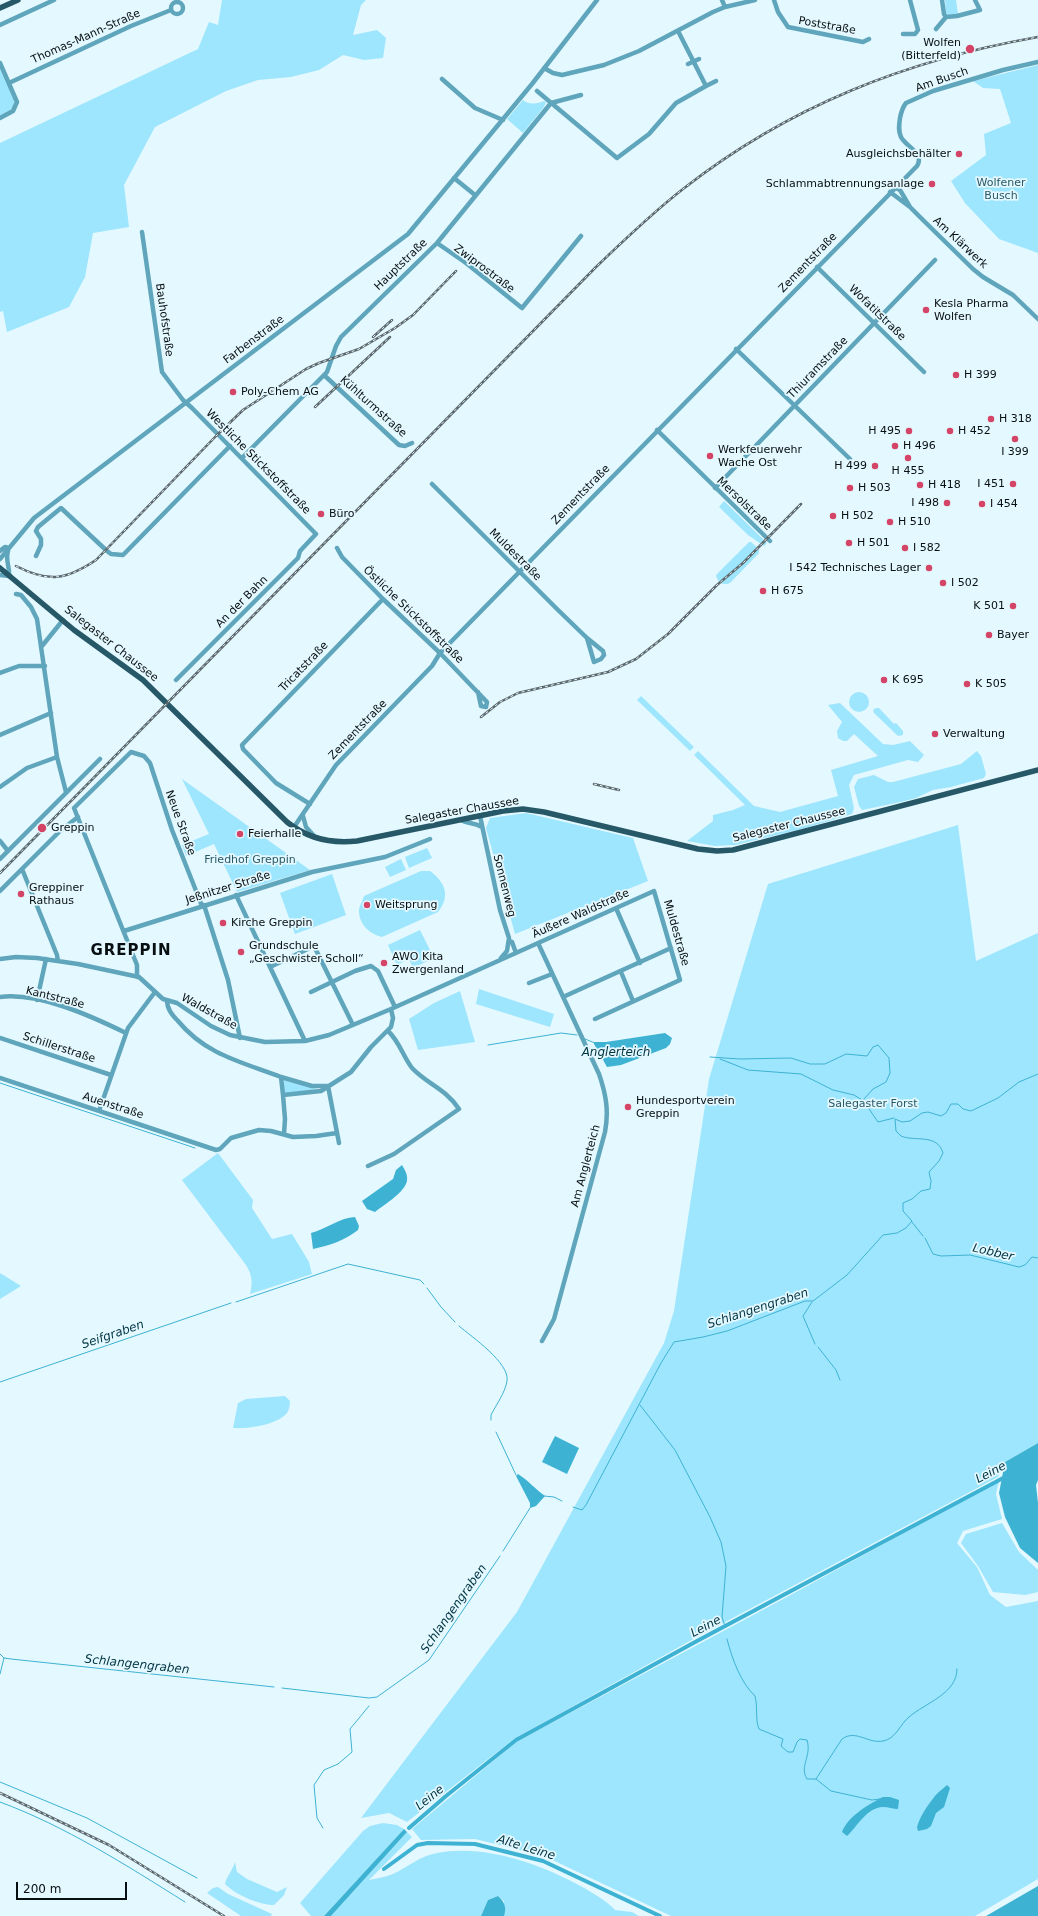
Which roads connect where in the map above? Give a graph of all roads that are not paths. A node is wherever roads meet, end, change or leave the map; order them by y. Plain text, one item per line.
1 (18, 0) edge
2 (54, 0) edge
3 (597, 0) edge
4 (722, 0) edge
5 (755, 0) edge
6 (774, 0) edge
7 (910, 0) edge
8 (942, 0) edge
9 (974, 0) edge
10 (176, 1) edge
11 (0, 8) edge
12 (725, 8) junction
13 (172, 10) junction
14 (946, 16) junction
15 (0, 25) edge
16 (936, 29) dead end
17 (678, 31) junction
18 (903, 34) dead end
19 (869, 39) dead end
20 (699, 59) dead end
21 (0, 62) edge
22 (694, 62) junction
23 (1038, 62) edge
24 (688, 64) dead end
25 (544, 68) junction
26 (442, 79) dead end
27 (716, 81) dead end
28 (9, 83) junction
29 (706, 86) junction
30 (537, 91) dead end
31 (581, 95) dead end
32 (551, 103) junction
33 (0, 118) edge
34 (503, 120) junction
35 (454, 178) junction
36 (896, 188) junction
37 (890, 192) junction
38 (475, 195) junction
39 (910, 206) junction
40 (142, 232) dead end
41 (581, 236) dead end
42 (436, 243) junction
43 (934, 260) dead end
44 (817, 268) junction
45 (1038, 319) edge
46 (874, 323) junction
47 (736, 349) junction
48 (924, 372) dead end
49 (324, 375) junction
50 (186, 403) junction
51 (795, 405) junction
52 (657, 430) junction
53 (412, 443) dead end
54 (230, 446) junction
55 (242, 458) junction
56 (850, 459) dead end
57 (432, 484) dead end
58 (715, 488) junction
59 (316, 534) joint
60 (769, 540) dead end
61 (9, 548) junction
62 (337, 548) dead end
63 (0, 552) edge
64 (36, 556) dead end
65 (0, 559) edge
66 (0, 568) edge
67 (519, 571) junction
68 (0, 575) edge
69 (9, 576) junction
70 (16, 594) dead end
71 (382, 599) junction
72 (63, 620) junction
73 (587, 638) junction
74 (42, 646) junction
75 (440, 653) junction
76 (45, 666) junction
77 (0, 673) edge
78 (176, 680) dead end
79 (478, 692) dead end
80 (51, 713) junction
81 (0, 735) edge
82 (58, 757) junction
83 (100, 759) dead end
84 (1038, 770) edge
85 (0, 787) edge
86 (66, 792) junction
87 (310, 804) junction
88 (303, 816) junction
89 (480, 816) junction
90 (78, 817) junction
91 (461, 820) junction
92 (294, 827) junction
93 (482, 827) junction
94 (315, 837) junction
95 (430, 839) dead end
96 (0, 841) edge
97 (8, 851) junction
98 (0, 859) edge
99 (22, 869) junction
100 (0, 891) edge
101 (654, 891) joint
102 (236, 895) junction
103 (203, 906) junction
104 (616, 908) junction
105 (124, 931) junction
106 (509, 941) junction
107 (538, 943) junction
108 (671, 948) junction
109 (516, 953) junction
110 (501, 958) junction
111 (0, 959) edge
112 (46, 959) junction
113 (58, 961) junction
114 (640, 963) junction
115 (270, 967) junction
116 (621, 972) junction
117 (552, 974) junction
118 (137, 977) junction
119 (332, 982) junction
120 (529, 983) dead end
121 (156, 992) junction
122 (311, 992) dead end
123 (0, 997) edge
124 (563, 998) junction
125 (37, 1000) junction
126 (167, 1000) junction
127 (633, 1001) junction
128 (393, 1008) junction
129 (595, 1019) dead end
130 (352, 1025) junction
131 (388, 1031) junction
132 (126, 1033) junction
133 (0, 1038) edge
134 (240, 1038) junction
135 (305, 1042) junction
136 (111, 1074) junction
137 (281, 1077) junction
138 (0, 1078) edge
139 (328, 1086) junction
140 (283, 1095) junction
141 (99, 1111) junction
142 (337, 1133) junction
143 (284, 1134) junction
144 (339, 1143) dead end
145 (368, 1166) dead end
146 (542, 1341) dead end

1 - 11 main road
2 - 15 street
3 - 25 street, Farbenstraße
4 - 12 street
5 - 12 street
6 - 19 street, Poststraße
7 - 18 street
8 - 14 street
9 - 14 street
10 - 13 street
10 - 13 street
12 - 17 street
13 - 28 street, Thomas-Mann-Straße
14 - 16 street
17 - 22 street
17 - 25 street
20 - 22 street
21 - 28 street
22 - 24 street
22 - 29 street
23 - 36 street, Am Busch
25 - 34 street, Farbenstraße
26 - 34 street
27 - 29 street
28 - 33 street
29 - 32 street
30 - 32 street
31 - 32 street
32 - 38 street, Hauptstraße
34 - 35 street, Farbenstraße
35 - 38 street
35 - 50 street, Farbenstraße
36 - 37 street, Zementstraße
36 - 39 street, Am Klärwerk
37 - 39 street, Am Klärwerk
37 - 44 street, Zementstraße
38 - 42 street, Hauptstraße
39 - 45 street, Am Klärwerk
40 - 50 street, Bauhofstraße
41 - 42 street, Zwiprostraße
42 - 49 street, Hauptstraße
43 - 46 street, Thiuramstraße
44 - 46 street, Wofatitstraße
44 - 47 street, Zementstraße
46 - 48 street, Wofatitstraße
46 - 51 street, Thiuramstraße
47 - 51 street
47 - 52 street, Zementstraße
49 - 53 street, Kühlturmstraße
49 - 55 street, Hauptstraße
50 - 54 street, Westliche Stickstoffstraße
50 - 61 street, Farbenstraße
51 - 56 street
51 - 58 street, Thiuramstraße
52 - 58 street, Mersolstraße
52 - 67 street, Zementstraße
54 - 55 street, Westliche Stickstoffstraße
54 - 64 street
55 - 59 street, Westliche Stickstoffstraße
57 - 67 street, Muldestraße
58 - 60 street, Mersolstraße
59 - 78 street, An der Bahn
61 - 63 street
61 - 65 street, Farbenstraße
61 - 69 street
62 - 71 street, Östliche Stickstoffstraße
66 - 69 main road, Salegaster Chaussee
67 - 73 street, Muldestraße
67 - 75 street, Zementstraße
68 - 69 street
69 - 72 main road, Salegaster Chaussee
70 - 74 street
71 - 75 street, Östliche Stickstoffstraße
71 - 87 street, Tricatstraße
72 - 74 street
72 - 92 main road, Salegaster Chaussee
73 - 73 street, Muldestraße
74 - 76 street
75 - 79 street, Östliche Stickstoffstraße
75 - 87 street, Zementstraße
76 - 77 street
76 - 80 street
80 - 81 street
80 - 82 street
82 - 85 street
82 - 86 street
83 - 86 street
84 - 89 main road, Salegaster Chaussee
86 - 97 street
87 - 88 street, Zementstraße
88 - 92 street, Zementstraße
88 - 94 street
89 - 91 main road, Salegaster Chaussee
89 - 93 street, Sonnenweg
90 - 99 street
90 - 103 street, Neue Straße
90 - 105 street
91 - 93 street
91 - 94 main road, Salegaster Chaussee
92 - 94 main road, Salegaster Chaussee
93 - 106 street, Sonnenweg
95 - 102 street, Jeßnitzer Straße
96 - 97 street
97 - 98 street
99 - 100 street
99 - 113 street
101 - 104 street, Äußere Waldstraße
101 - 108 street, Muldestraße
102 - 103 street, Jeßnitzer Straße
102 - 115 street
103 - 105 street, Jeßnitzer Straße
103 - 134 street, Neue Straße
104 - 107 street, Äußere Waldstraße
104 - 114 street
105 - 118 street
106 - 109 street
106 - 110 street
107 - 109 street, Äußere Waldstraße
107 - 117 street, Am Anglerteich
108 - 114 street
108 - 127 street, Muldestraße
109 - 110 street, Äußere Waldstraße
110 - 128 street, Äußere Waldstraße
111 - 112 street
112 - 113 street
112 - 125 street
113 - 118 street
114 - 116 street
115 - 119 street
115 - 135 street
116 - 124 street
116 - 127 street
117 - 120 street
117 - 124 street, Am Anglerteich
118 - 121 street, Waldstraße
119 - 122 street
119 - 128 street
119 - 130 street
121 - 126 street, Waldstraße
121 - 132 street
123 - 125 street, Kantstraße
124 - 146 street, Am Anglerteich
125 - 132 street, Kantstraße
126 - 134 street, Waldstraße
126 - 137 street
127 - 129 street
128 - 130 street, Waldstraße
128 - 131 street
130 - 135 street, Waldstraße
131 - 139 street
131 - 145 street
132 - 136 street
133 - 136 street, Schillerstraße
134 - 135 street, Waldstraße
136 - 141 street
137 - 139 street
137 - 140 street
138 - 141 street, Auenstraße
139 - 140 street
139 - 142 street
140 - 143 street
141 - 143 street, Auenstraße
142 - 143 street
142 - 144 street

